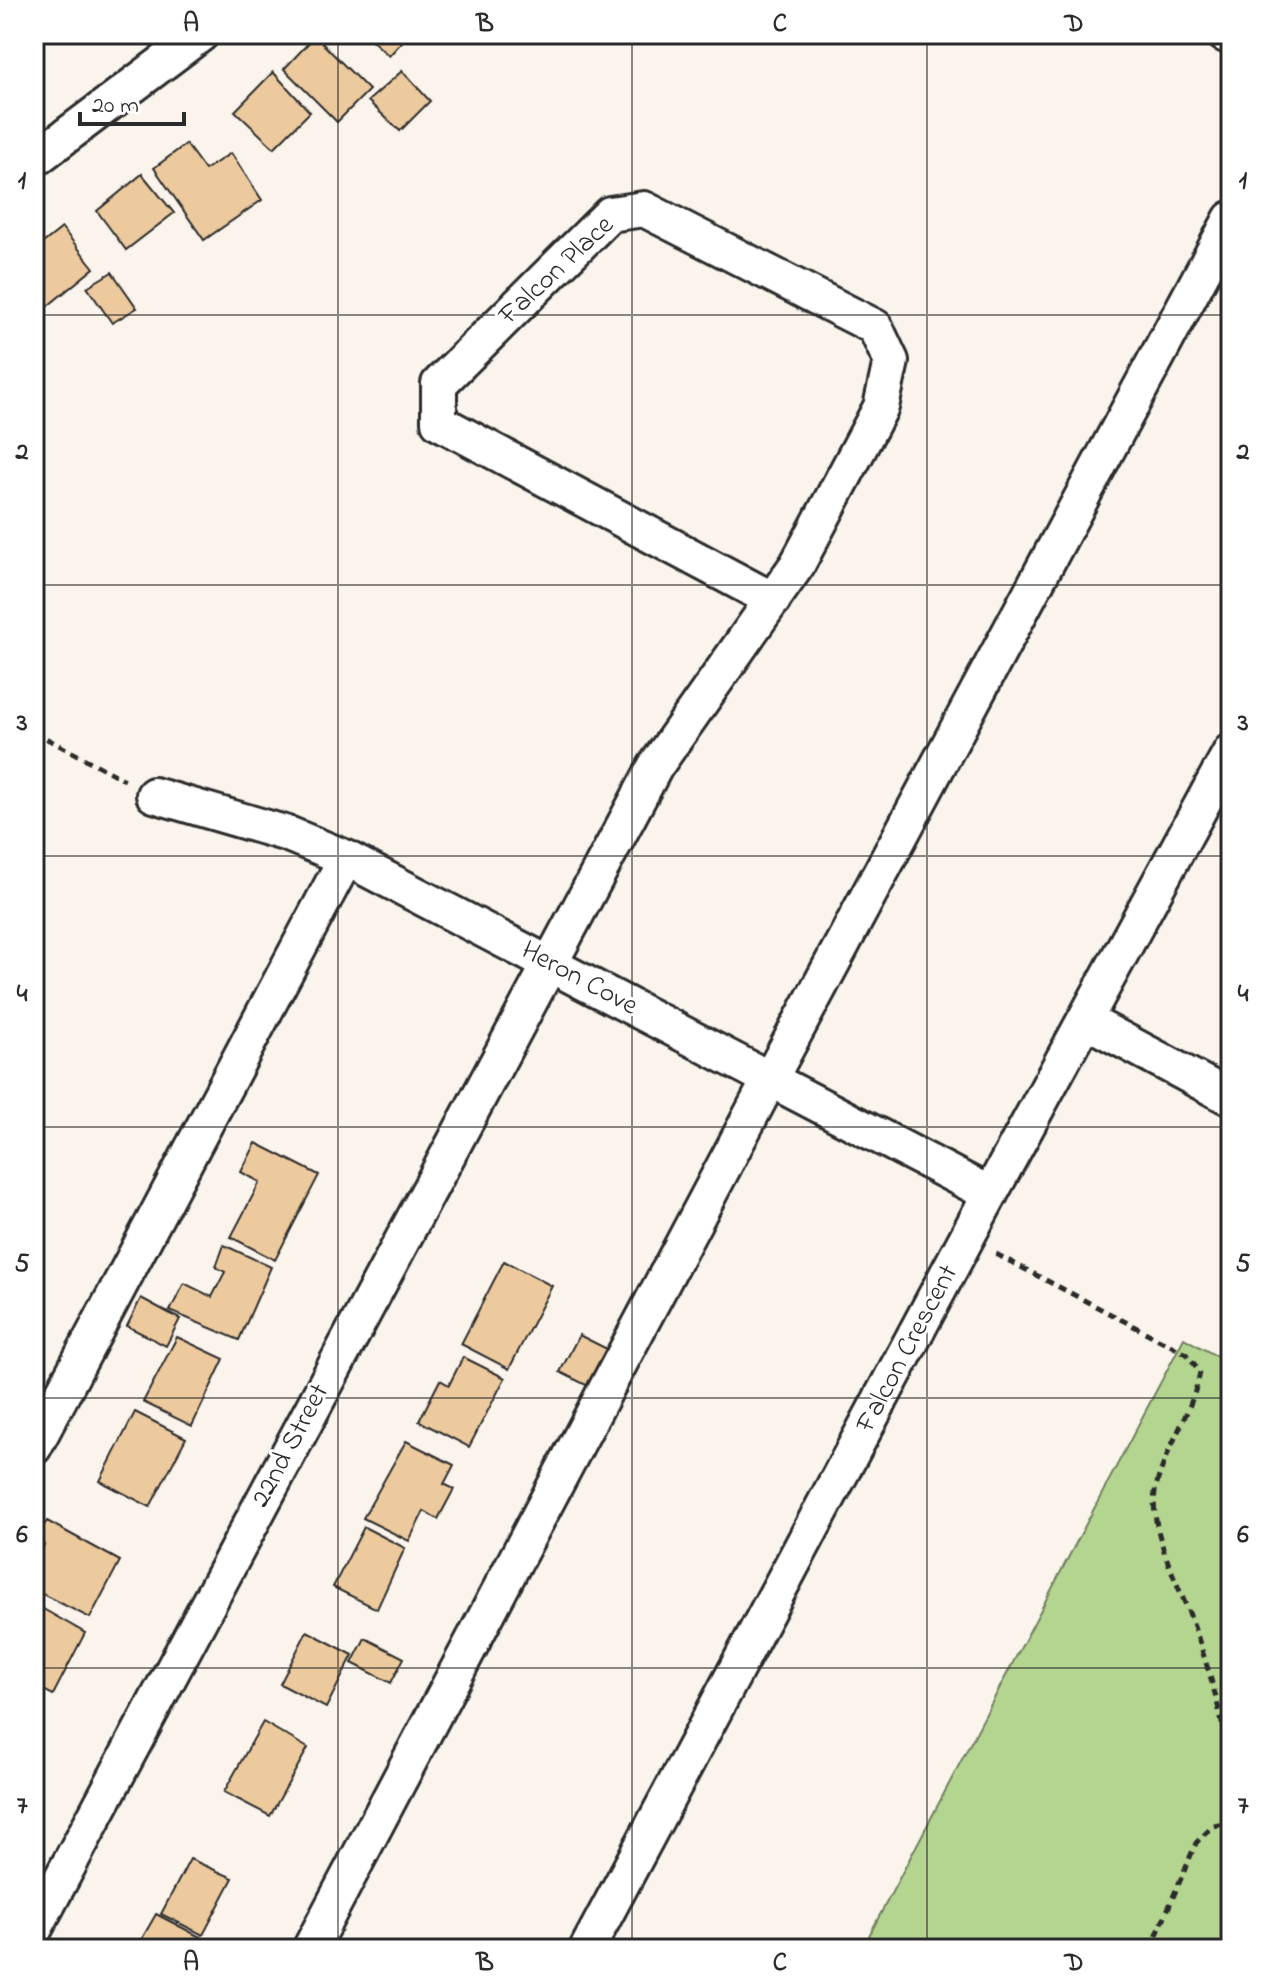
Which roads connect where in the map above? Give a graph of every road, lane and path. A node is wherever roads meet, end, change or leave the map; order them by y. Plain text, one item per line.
1 (201, 34) edge
2 (1224, 34) edge
3 (1231, 37) edge
4 (34, 160) edge
5 (1231, 219) edge
6 (773, 600) junction
7 (34, 732) edge
8 (1231, 751) edge
9 (154, 795) joint
10 (346, 858) junction
11 (548, 963) junction
12 (1085, 1020) junction
13 (770, 1079) junction
14 (1231, 1098) edge
15 (990, 1194) junction
16 (967, 1239) junction
17 (34, 1447) edge
18 (1231, 1774) edge
19 (1231, 1823) edge
20 (34, 1930) edge
21 (310, 1949) edge
22 (587, 1949) edge
23 (1151, 1949) edge

1 - 4 street
2 - 3 street
5 - 13 street
6 - 6 street, Falcon Place
6 - 11 street, Falcon Place
7 - 9 path
8 - 12 street, Falcon Crescent
9 - 10 street, Heron Cove
10 - 11 street, Heron Cove
10 - 17 street
11 - 13 street, Heron Cove
11 - 20 street, 22nd Street
12 - 14 street
12 - 15 street, Falcon Crescent
13 - 15 street, Heron Cove
13 - 21 street
15 - 16 street, Falcon Crescent
16 - 18 path
16 - 22 street, Falcon Crescent
19 - 23 path

